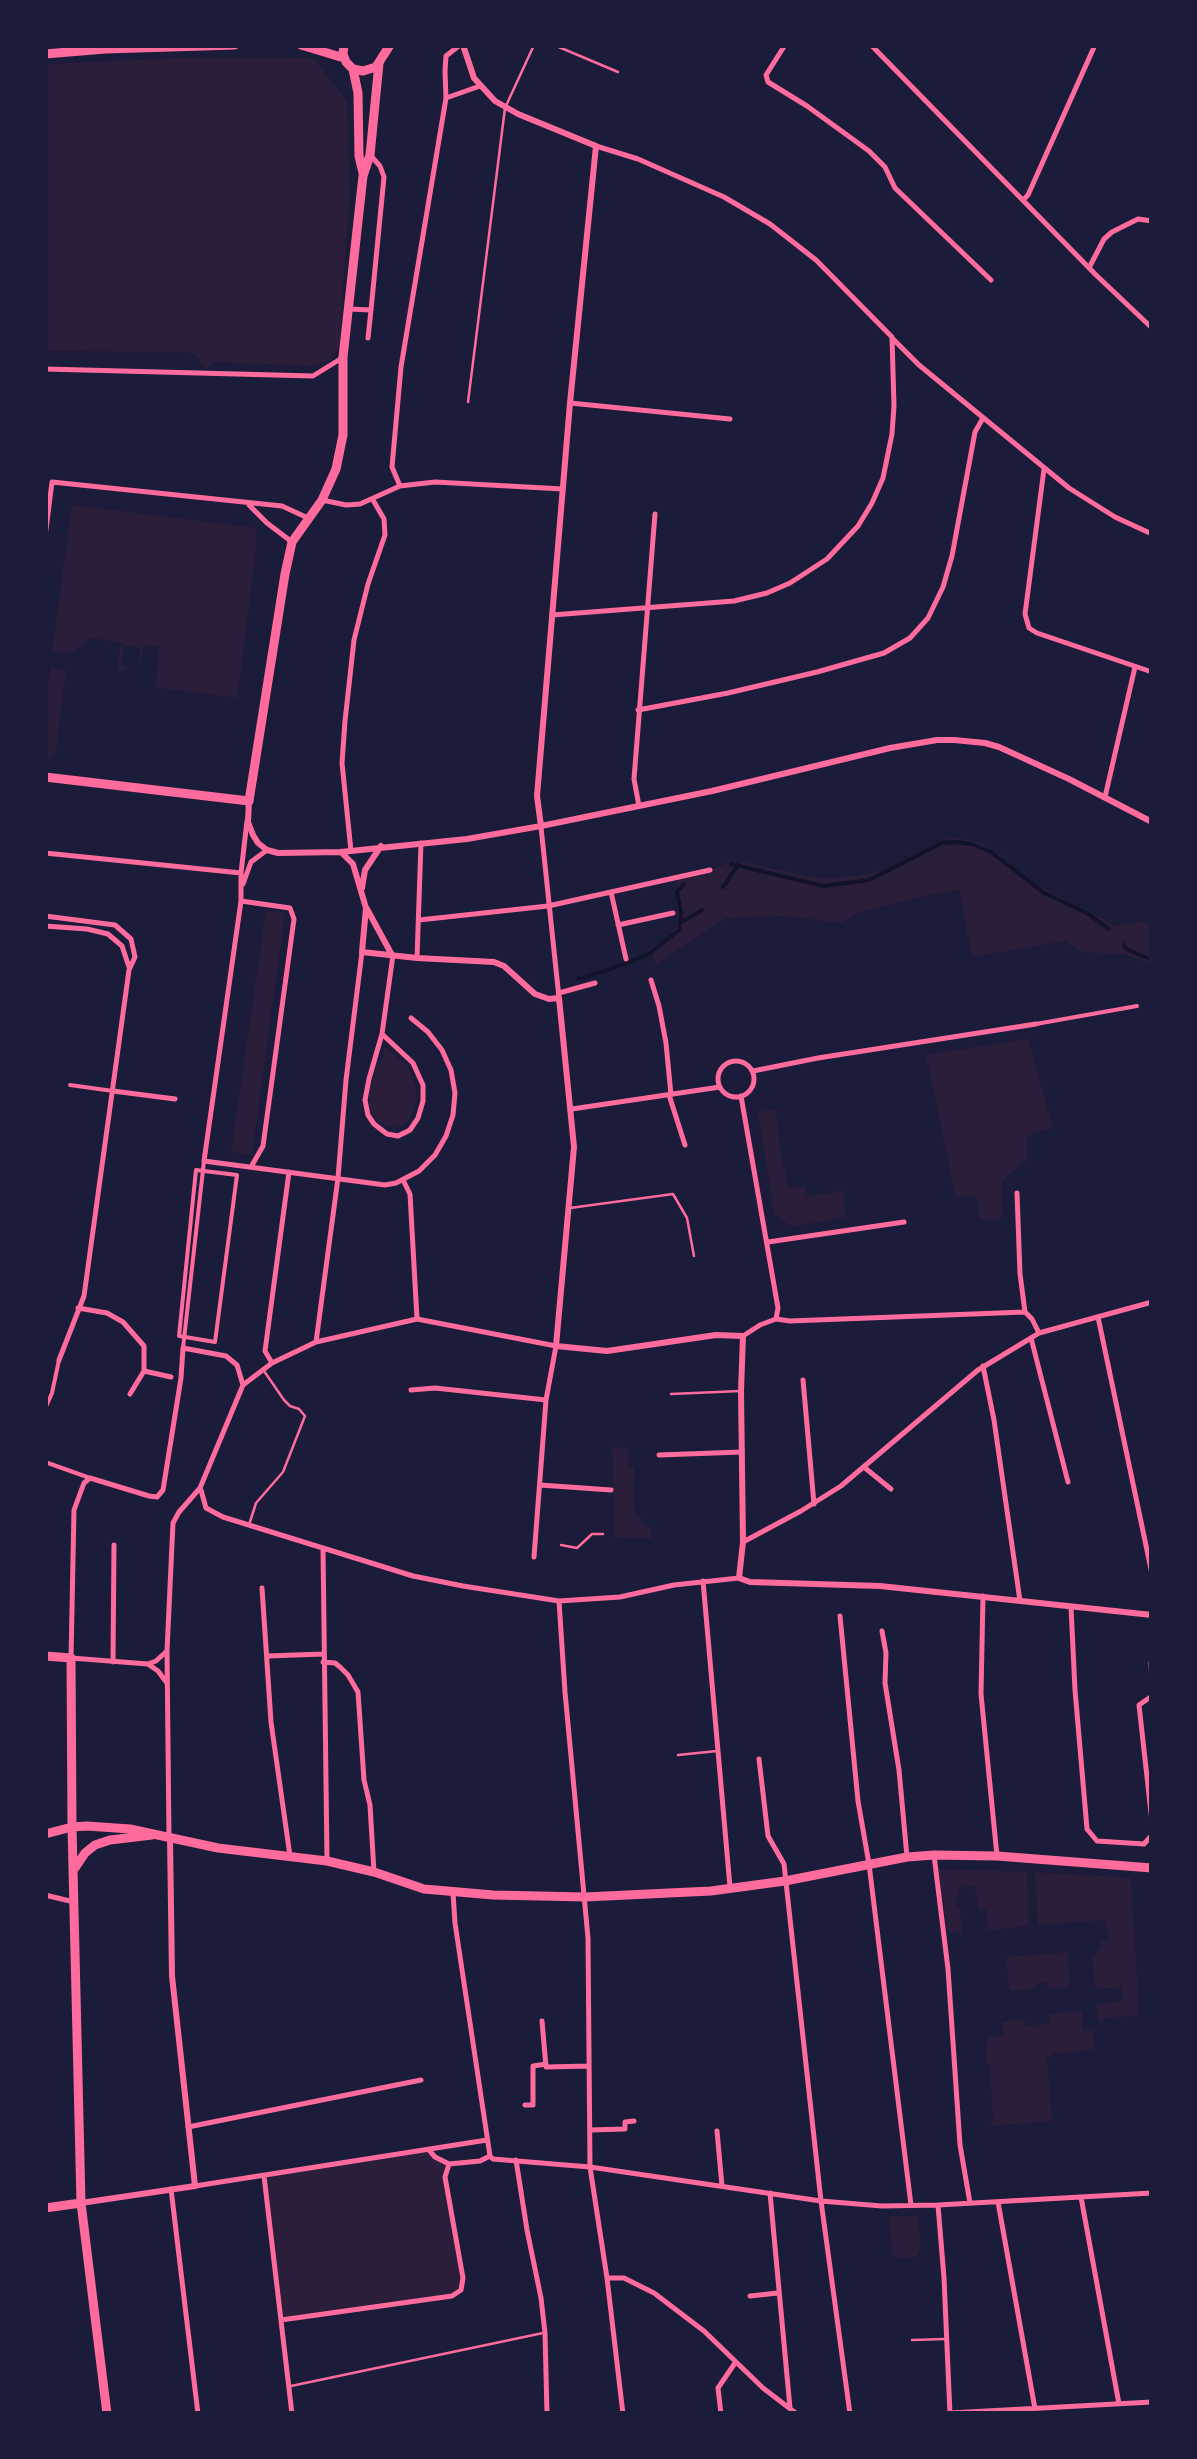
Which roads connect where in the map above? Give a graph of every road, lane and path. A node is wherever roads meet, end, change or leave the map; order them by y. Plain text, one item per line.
1 (235, 45) edge
2 (301, 45) edge
3 (342, 45) edge
4 (390, 45) edge
5 (462, 45) edge
6 (534, 45) edge
7 (554, 45) edge
8 (785, 45) edge
9 (871, 45) edge
10 (1095, 45) edge
11 (45, 54) edge
12 (381, 54) edge
13 (344, 58) junction
14 (353, 68) junction
15 (618, 72) dead end
16 (480, 86) junction
17 (446, 98) junction
18 (506, 108) junction
19 (596, 146) junction
20 (370, 156) junction
21 (364, 176) junction
22 (1023, 200) junction
23 (1152, 220) edge
24 (1089, 268) junction
25 (992, 280) dead end
26 (350, 309) junction
27 (371, 310) junction
28 (1152, 328) edge
29 (892, 337) junction
30 (368, 338) dead end
31 (344, 357) junction
32 (45, 369) edge
33 (468, 402) dead end
34 (570, 403) junction
35 (983, 418) junction
36 (730, 419) dead end
37 (1044, 468) junction
38 (49, 482) edge
39 (400, 486) junction
40 (563, 489) junction
41 (322, 500) junction
42 (374, 500) junction
43 (246, 502) junction
44 (655, 514) dead end
45 (308, 518) junction
46 (1152, 534) edge
47 (45, 537) edge
48 (292, 542) junction
49 (648, 608) junction
50 (552, 615) junction
51 (1135, 667) junction
52 (1152, 672) edge
53 (638, 710) junction
54 (45, 777) edge
55 (1105, 797) junction
56 (249, 802) junction
57 (640, 806) junction
58 (1152, 822) edge
59 (541, 826) junction
60 (421, 843) junction
61 (381, 846) junction
62 (268, 850) junction
63 (351, 851) junction
64 (341, 852) junction
65 (45, 853) edge
66 (710, 870) dead end
67 (240, 872) junction
68 (242, 886) junction
69 (362, 889) junction
70 (611, 892) junction
71 (241, 900) junction
72 (548, 906) junction
73 (366, 908) junction
74 (673, 913) dead end
75 (45, 916) edge
76 (419, 920) junction
77 (618, 925) junction
78 (45, 926) edge
79 (362, 952) junction
80 (393, 955) junction
81 (417, 958) junction
82 (626, 959) dead end
83 (129, 970) junction
84 (651, 980) dead end
85 (594, 984) dead end
86 (559, 996) junction
87 (1137, 1006) dead end
88 (410, 1018) dead end
89 (1036, 1024) joint
90 (382, 1034) junction
91 (753, 1071) junction
92 (70, 1086) dead end
93 (720, 1087) junction
94 (114, 1091) junction
95 (670, 1095) junction
96 (741, 1096) junction
97 (175, 1099) dead end
98 (572, 1110) junction
99 (685, 1145) dead end
100 (204, 1161) junction
101 (251, 1167) junction
102 (203, 1170) junction
103 (289, 1172) junction
104 (338, 1178) junction
105 (402, 1180) junction
106 (1017, 1194) dead end
107 (568, 1208) junction
108 (904, 1222) dead end
109 (768, 1242) junction
110 (694, 1256) dead end
111 (1152, 1302) edge
112 (78, 1308) junction
113 (1025, 1312) junction
114 (1098, 1317) junction
115 (417, 1318) junction
116 (776, 1319) junction
117 (1039, 1334) junction
118 (743, 1336) junction
119 (185, 1337) junction
120 (1031, 1338) junction
121 (316, 1342) junction
122 (556, 1346) junction
123 (184, 1348) junction
124 (60, 1360) joint
125 (272, 1363) junction
126 (984, 1366) junction
127 (263, 1370) junction
128 (144, 1372) junction
129 (171, 1376) joint
130 (181, 1378) junction
131 (803, 1380) dead end
132 (243, 1385) junction
133 (412, 1390) dead end
134 (741, 1391) junction
135 (130, 1394) dead end
136 (671, 1394) dead end
137 (546, 1400) junction
138 (45, 1409) edge
139 (742, 1452) junction
140 (659, 1455) dead end
141 (45, 1462) edge
142 (865, 1468) junction
143 (90, 1478) junction
144 (1068, 1482) dead end
145 (540, 1484) junction
146 (200, 1488) junction
147 (891, 1489) dead end
148 (611, 1490) dead end
149 (814, 1504) junction
150 (249, 1525) junction
151 (602, 1534) dead end
152 (535, 1542) junction
153 (743, 1542) junction
154 (544, 1543) dead end
155 (114, 1545) dead end
156 (561, 1546) dead end
157 (323, 1548) junction
158 (534, 1557) dead end
159 (1152, 1574) edge
160 (739, 1578) junction
161 (703, 1581) junction
162 (262, 1588) dead end
163 (983, 1596) junction
164 (559, 1601) junction
165 (1020, 1601) junction
166 (1071, 1607) junction
167 (1152, 1615) edge
168 (840, 1616) dead end
169 (882, 1631) dead end
170 (166, 1651) junction
171 (45, 1654) edge
172 (323, 1654) junction
173 (268, 1656) junction
174 (71, 1658) junction
175 (113, 1662) junction
176 (323, 1662) junction
177 (1151, 1663) edge
178 (148, 1664) junction
179 (167, 1684) junction
180 (1152, 1684) edge
181 (1152, 1696) edge
182 (718, 1751) junction
183 (678, 1755) dead end
184 (759, 1759) dead end
185 (1152, 1822) edge
186 (72, 1827) junction
187 (45, 1834) edge
188 (157, 1834) junction
189 (1152, 1835) edge
190 (170, 1837) junction
191 (934, 1855) junction
192 (290, 1856) junction
193 (997, 1856) junction
194 (907, 1858) junction
195 (327, 1862) junction
196 (869, 1864) junction
197 (1152, 1868) edge
198 (74, 1870) junction
199 (374, 1872) junction
200 (785, 1881) junction
201 (730, 1889) junction
202 (453, 1893) junction
203 (45, 1895) edge
204 (585, 1897) junction
205 (74, 1902) junction
206 (542, 2021) dead end
207 (546, 2064) junction
208 (589, 2066) junction
209 (406, 2074) dead end
210 (421, 2080) dead end
211 (408, 2083) junction
212 (524, 2104) dead end
213 (634, 2122) dead end
214 (188, 2127) junction
215 (590, 2130) junction
216 (717, 2131) dead end
217 (487, 2140) junction
218 (428, 2149) junction
219 (490, 2156) junction
220 (516, 2160) junction
221 (448, 2164) junction
222 (590, 2167) junction
223 (264, 2176) junction
224 (195, 2186) junction
225 (722, 2186) junction
226 (171, 2189) junction
227 (770, 2193) junction
228 (1152, 2193) edge
229 (1082, 2197) junction
230 (821, 2200) junction
231 (81, 2202) junction
232 (998, 2202) junction
233 (970, 2203) junction
234 (938, 2205) junction
235 (912, 2206) junction
236 (45, 2208) edge
237 (607, 2278) junction
238 (778, 2293) junction
239 (750, 2296) dead end
240 (281, 2320) junction
241 (545, 2332) junction
242 (947, 2339) junction
243 (912, 2340) dead end
244 (735, 2363) junction
245 (290, 2386) junction
246 (1152, 2402) edge
247 (1119, 2404) junction
248 (790, 2408) junction
249 (1035, 2409) junction
250 (107, 2414) edge
251 (198, 2414) edge
252 (292, 2414) edge
253 (546, 2414) edge
254 (623, 2414) edge
255 (720, 2414) edge
256 (797, 2414) edge
257 (850, 2414) edge
258 (950, 2414) edge

1 - 11 main road
2 - 13 main road
3 - 13 main road
4 - 12 main road
5 - 16 street
5 - 17 street
6 - 18 lane
7 - 15 lane
8 - 25 street
9 - 22 street
10 - 22 street
12 - 14 main road
12 - 20 main road
13 - 14 main road
14 - 21 main road
16 - 17 street
16 - 18 street
17 - 39 street
18 - 19 street
18 - 33 lane
19 - 29 street
19 - 34 street
20 - 21 main road
20 - 27 street
21 - 26 main road
22 - 24 street
23 - 24 street
24 - 28 street
26 - 27 street
26 - 31 main road
27 - 30 street
29 - 35 street
29 - 49 street
31 - 32 street
31 - 41 main road
34 - 36 street
34 - 40 street
35 - 37 street
35 - 53 street
37 - 46 street
37 - 51 street
38 - 43 street
38 - 47 street
39 - 40 street
39 - 42 street
40 - 50 street
41 - 42 street
41 - 45 main road
42 - 63 street
43 - 45 street
43 - 48 street
44 - 49 street
45 - 48 main road
48 - 56 main road
49 - 50 street
49 - 53 street
50 - 59 street
51 - 52 street
51 - 55 street
53 - 57 street
54 - 56 main road
55 - 57 street
55 - 58 street
56 - 62 street
56 - 67 street
57 - 59 street
59 - 60 street
59 - 72 street
60 - 61 street
60 - 76 street
61 - 63 street
61 - 69 street
62 - 64 street
62 - 68 street
63 - 64 street
64 - 69 street
65 - 67 street
66 - 70 street
67 - 68 street
68 - 71 street
69 - 73 street
70 - 72 street
70 - 77 street
71 - 100 street
71 - 101 street
72 - 76 street
72 - 86 street
73 - 79 street
73 - 80 street
74 - 77 street
75 - 83 street
76 - 81 street
77 - 82 street
78 - 83 street
79 - 80 street
79 - 104 street
80 - 81 street
80 - 90 street
81 - 86 street
83 - 94 street
84 - 95 street
85 - 86 street
86 - 98 street
87 - 89 street
88 - 105 street
89 - 91 street
90 - 90 street
91 - 93 street
91 - 96 street
92 - 94 street
93 - 95 street
93 - 96 street
94 - 97 street
94 - 112 street
95 - 98 street
95 - 99 street
96 - 109 street
98 - 107 street
100 - 101 street
100 - 102 street
101 - 103 street
102 - 119 street
102 - 119 street
103 - 104 street
103 - 125 street
104 - 105 street
104 - 121 street
105 - 115 street
106 - 113 street
107 - 110 lane
107 - 122 street
108 - 109 street
109 - 116 street
111 - 114 street
112 - 124 street
112 - 128 street
113 - 116 street
113 - 117 street
114 - 117 street
114 - 159 street
115 - 121 street
115 - 122 street
116 - 118 street
117 - 120 street
118 - 122 street
118 - 134 street
119 - 123 street
120 - 126 street
120 - 144 street
121 - 125 street
122 - 137 street
123 - 130 street
123 - 132 street
124 - 138 street
125 - 127 street
126 - 142 street
126 - 165 street
127 - 132 street
127 - 150 lane
128 - 129 street
128 - 135 street
129 - 130 street
130 - 143 street
131 - 149 street
132 - 146 street
133 - 137 street
134 - 136 lane
134 - 139 street
137 - 145 street
139 - 140 street
139 - 153 street
141 - 143 street
142 - 147 street
142 - 149 street
143 - 174 street
145 - 148 street
145 - 152 street
146 - 150 street
146 - 170 street
149 - 153 street
150 - 157 street
151 - 156 lane
152 - 154 lane
152 - 158 street
153 - 160 street
155 - 175 street
157 - 164 street
157 - 172 street
160 - 161 street
160 - 163 street
161 - 164 street
161 - 182 street
162 - 173 street
163 - 165 street
163 - 193 street
164 - 204 street
165 - 166 street
166 - 167 street
166 - 189 street
168 - 196 street
169 - 194 street
170 - 178 street
170 - 179 street
171 - 174 main road
172 - 173 street
172 - 176 street
173 - 192 street
174 - 175 street
174 - 186 main road
175 - 178 street
176 - 195 street
176 - 199 street
177 - 180 street
178 - 179 street
179 - 190 street
181 - 185 street
182 - 183 lane
182 - 201 street
184 - 200 street
186 - 187 main road
186 - 188 main road
186 - 198 main road
188 - 190 main road
188 - 198 main road
190 - 192 main road
190 - 214 street
191 - 193 main road
191 - 194 main road
191 - 233 street
192 - 195 main road
193 - 197 main road
194 - 196 main road
195 - 199 main road
196 - 200 main road
196 - 235 street
198 - 205 main road
199 - 202 main road
200 - 201 main road
200 - 230 street
201 - 204 main road
202 - 204 main road
202 - 217 street
203 - 205 street
204 - 208 street
205 - 231 main road
206 - 207 street
207 - 208 street
207 - 212 street
208 - 215 street
209 - 211 street
210 - 211 street
211 - 214 street
213 - 215 street
214 - 224 street
215 - 222 street
216 - 225 street
217 - 218 street
217 - 219 street
218 - 221 street
218 - 223 street
219 - 220 street
219 - 221 street
220 - 222 street
220 - 241 street
221 - 240 street
222 - 225 street
222 - 237 street
223 - 224 street
223 - 240 street
224 - 226 street
225 - 227 street
226 - 231 street
226 - 251 street
227 - 230 street
227 - 238 street
228 - 229 street
229 - 232 street
229 - 247 street
230 - 235 street
230 - 257 street
231 - 236 main road
231 - 250 main road
232 - 233 street
232 - 249 street
233 - 234 street
234 - 235 street
234 - 242 street
237 - 244 street
237 - 254 street
238 - 239 street
238 - 248 street
240 - 245 street
241 - 245 lane
241 - 253 street
242 - 243 lane
242 - 258 street
244 - 248 street
244 - 255 street
245 - 252 street
246 - 247 street
247 - 249 street
248 - 256 street
249 - 258 street

